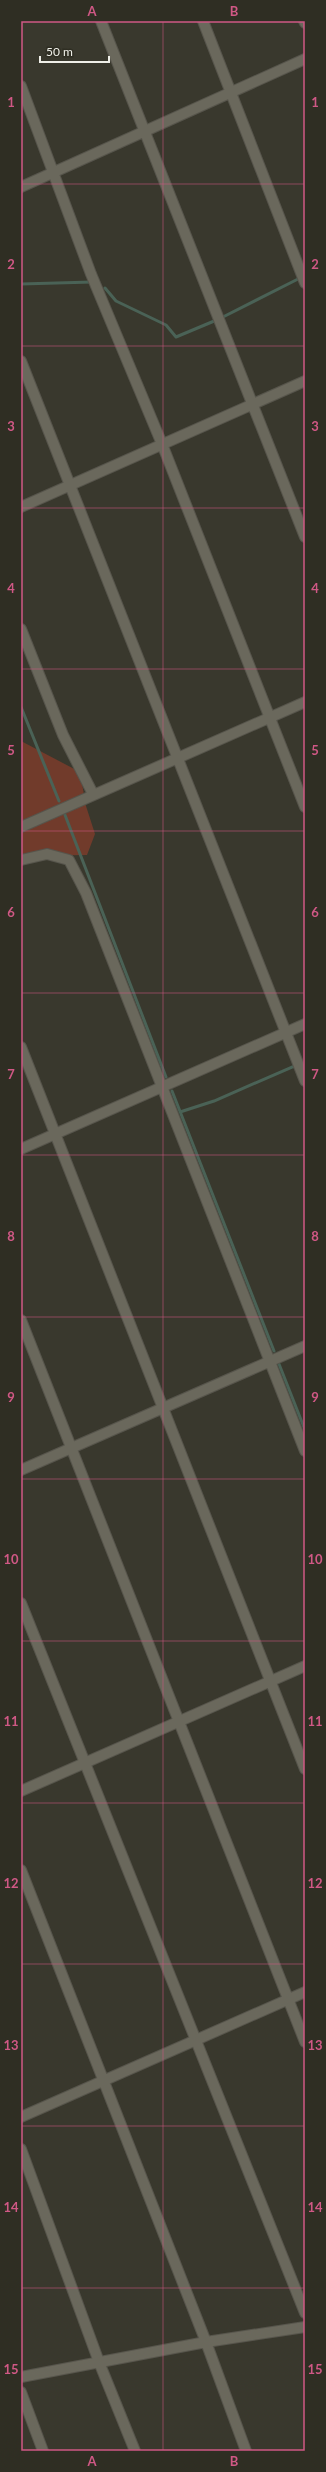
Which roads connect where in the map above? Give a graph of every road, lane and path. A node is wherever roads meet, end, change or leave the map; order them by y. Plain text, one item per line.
1 (101, 21) edge
2 (203, 21) edge
3 (305, 59) edge
4 (21, 86) edge
5 (231, 92) junction
6 (145, 131) junction
7 (54, 172) junction
8 (21, 186) edge
9 (305, 283) edge
10 (21, 361) edge
11 (305, 381) edge
12 (253, 404) junction
13 (162, 444) junction
14 (70, 485) junction
15 (21, 507) edge
16 (305, 537) edge
17 (21, 629) edge
18 (305, 702) edge
19 (270, 718) junction
20 (178, 758) junction
21 (93, 794) junction
22 (305, 807) edge
23 (21, 827) edge
24 (21, 860) edge
25 (305, 1024) edge
26 (286, 1032) junction
27 (21, 1047) edge
28 (305, 1081) edge
29 (162, 1087) junction
30 (55, 1135) junction
31 (21, 1149) edge
32 (21, 1320) edge
33 (305, 1346) edge
34 (270, 1361) junction
35 (163, 1408) junction
36 (71, 1448) junction
37 (305, 1452) edge
38 (21, 1470) edge
39 (21, 1603) edge
40 (305, 1666) edge
41 (270, 1681) junction
42 (179, 1721) junction
43 (84, 1763) junction
44 (305, 1769) edge
45 (21, 1791) edge
46 (21, 1870) edge
47 (305, 1992) edge
48 (288, 1999) junction
49 (197, 2040) junction
50 (305, 2042) edge
51 (104, 2081) junction
52 (21, 2117) edge
53 (21, 2149) edge
54 (305, 2313) edge
55 (305, 2327) edge
56 (206, 2342) junction
57 (99, 2362) junction
58 (21, 2377) edge
59 (21, 2392) edge
60 (43, 2451) edge
61 (135, 2451) edge
62 (246, 2451) edge

1 - 6 street
2 - 5 street
3 - 5 street
4 - 7 street
5 - 6 street
5 - 9 street
6 - 7 street
6 - 12 street
7 - 8 street
7 - 13 street
10 - 14 street
11 - 12 street
12 - 13 street
12 - 16 street
13 - 14 street
13 - 19 street
14 - 15 street
14 - 20 street
17 - 21 street
18 - 19 street
19 - 20 street
19 - 22 street
20 - 21 street
20 - 26 street
21 - 23 street
24 - 29 street
25 - 26 street
26 - 28 street
26 - 29 street
27 - 30 street
29 - 30 street
29 - 34 street
30 - 31 street
30 - 35 street
32 - 36 street
33 - 34 street
34 - 35 street
34 - 37 street
35 - 36 street
35 - 41 street
36 - 38 street
36 - 42 street
39 - 43 street
40 - 41 street
41 - 42 street
41 - 44 street
42 - 43 street
42 - 48 street
43 - 45 street
43 - 49 street
46 - 51 street
47 - 48 street
48 - 49 street
48 - 50 street
49 - 51 street
49 - 54 street
51 - 52 street
51 - 56 street
53 - 57 street
55 - 56 street
56 - 57 street
56 - 62 street
57 - 58 street
57 - 61 street
59 - 60 street

